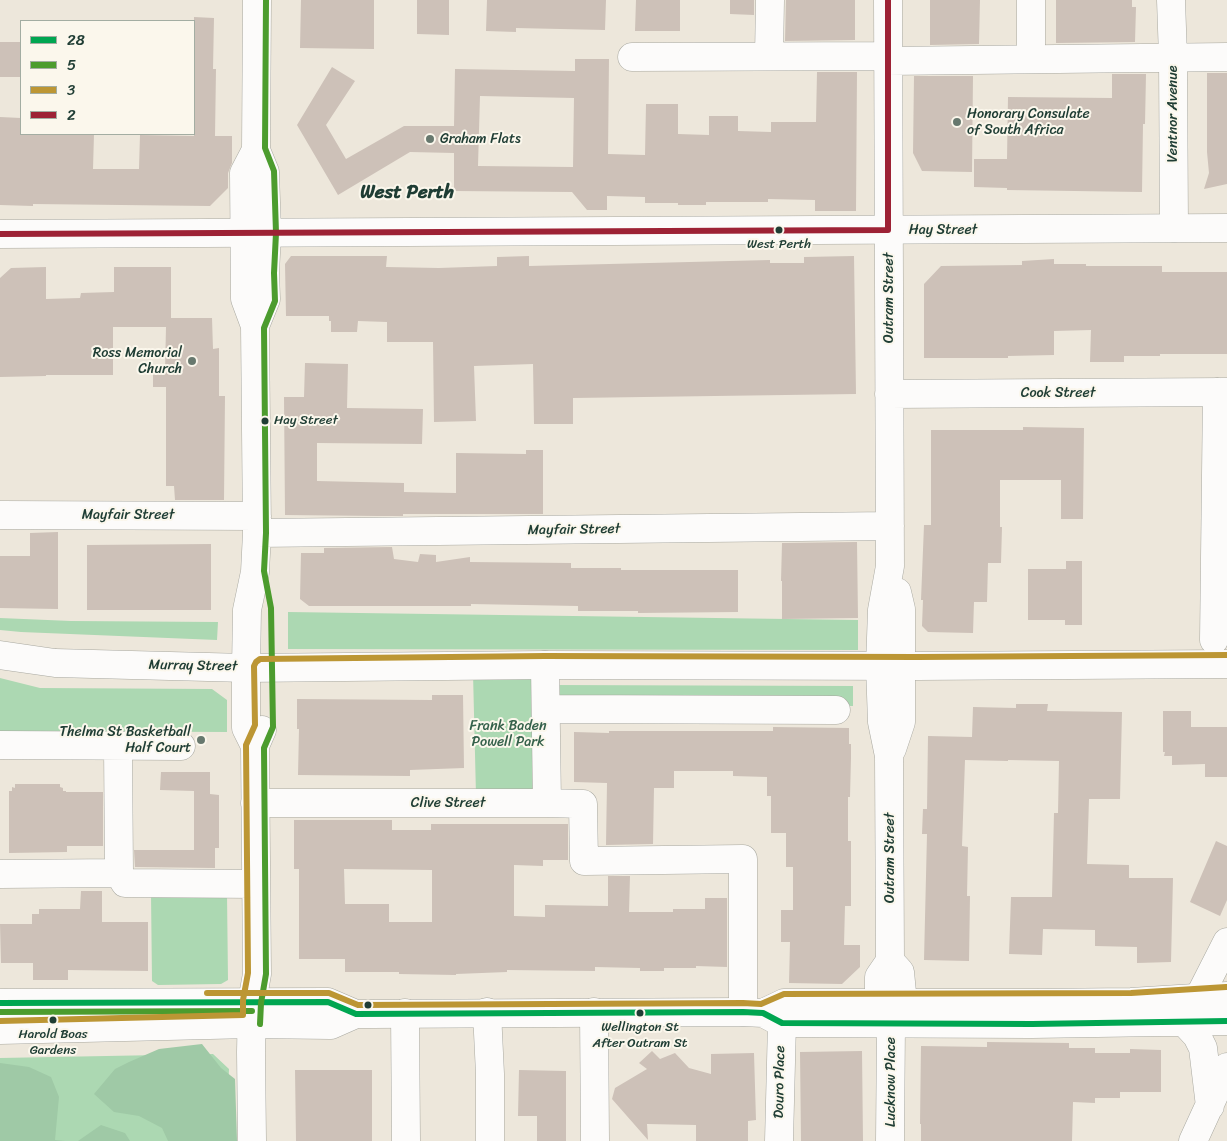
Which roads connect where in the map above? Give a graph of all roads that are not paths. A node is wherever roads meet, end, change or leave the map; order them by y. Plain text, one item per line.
1 (256, 0) edge
2 (770, 0) edge
3 (888, 0) edge
4 (1031, 0) edge
5 (1171, 0) edge
6 (769, 56) junction
7 (632, 57) dead end
8 (1173, 57) junction
9 (1227, 57) edge
10 (888, 58) junction
11 (1031, 59) junction
12 (1174, 228) junction
13 (1227, 228) edge
14 (888, 230) junction
15 (256, 233) junction
16 (0, 234) edge
17 (1222, 392) edge
18 (889, 394) junction
19 (0, 515) edge
20 (257, 524) junction
21 (890, 526) junction
22 (1221, 652) edge
23 (0, 655) edge
24 (545, 665) junction
25 (891, 666) junction
26 (254, 667) junction
27 (546, 709) junction
28 (836, 710) dead end
29 (0, 745) edge
30 (118, 746) junction
31 (181, 746) dead end
32 (255, 803) junction
33 (547, 803) junction
34 (119, 873) junction
35 (0, 874) edge
36 (256, 884) junction
37 (1227, 942) edge
38 (1227, 996) edge
39 (1198, 999) junction
40 (0, 1003) edge
41 (891, 1010) junction
42 (487, 1012) junction
43 (594, 1012) junction
44 (252, 1013) junction
45 (406, 1014) junction
46 (763, 1016) junction
47 (1227, 1021) edge
48 (1184, 1022) junction
49 (0, 1030) edge
50 (1227, 1067) edge
51 (1210, 1106) junction
52 (252, 1141) edge
53 (406, 1141) edge
54 (490, 1141) edge
55 (595, 1141) edge
56 (779, 1141) edge
57 (890, 1141) edge
58 (1193, 1141) edge

1 - 15 street
2 - 6 street
3 - 10 street, Outram Street
4 - 11 street
5 - 8 street, Ventnor Avenue
6 - 7 street
6 - 10 street
8 - 9 street
8 - 11 street
8 - 12 street, Ventnor Avenue
10 - 11 street
10 - 14 street, Outram Street
12 - 13 street, Hay Street
12 - 14 street, Hay Street
14 - 15 street, Hay Street
14 - 18 street, Outram Street
15 - 16 street, Hay Street
15 - 20 street
17 - 18 street, Cook Street
17 - 22 street
18 - 21 street, Outram Street
19 - 20 street, Mayfair Street
20 - 21 street, Mayfair Street
20 - 26 street
21 - 25 street, Outram Street
22 - 25 street, Murray Street
23 - 26 street, Murray Street
24 - 25 street, Murray Street
24 - 26 street, Murray Street
24 - 27 street
25 - 41 street, Outram Street
26 - 32 street
27 - 28 street
27 - 33 street
29 - 30 street
30 - 31 street
30 - 34 street
32 - 33 street, Clive Street
32 - 36 street
33 - 46 street, Clive Street
34 - 35 street
34 - 36 street
36 - 44 street
37 - 39 street
38 - 39 street
39 - 41 street
40 - 44 street
41 - 46 street
41 - 48 street
41 - 57 street, Lucknow Place
42 - 43 street
42 - 45 street
42 - 54 street
43 - 46 street
43 - 55 street
44 - 45 street
44 - 49 street
44 - 52 street
45 - 53 street
46 - 56 street, Douro Place
47 - 48 street
48 - 51 street
50 - 51 street
51 - 58 street

